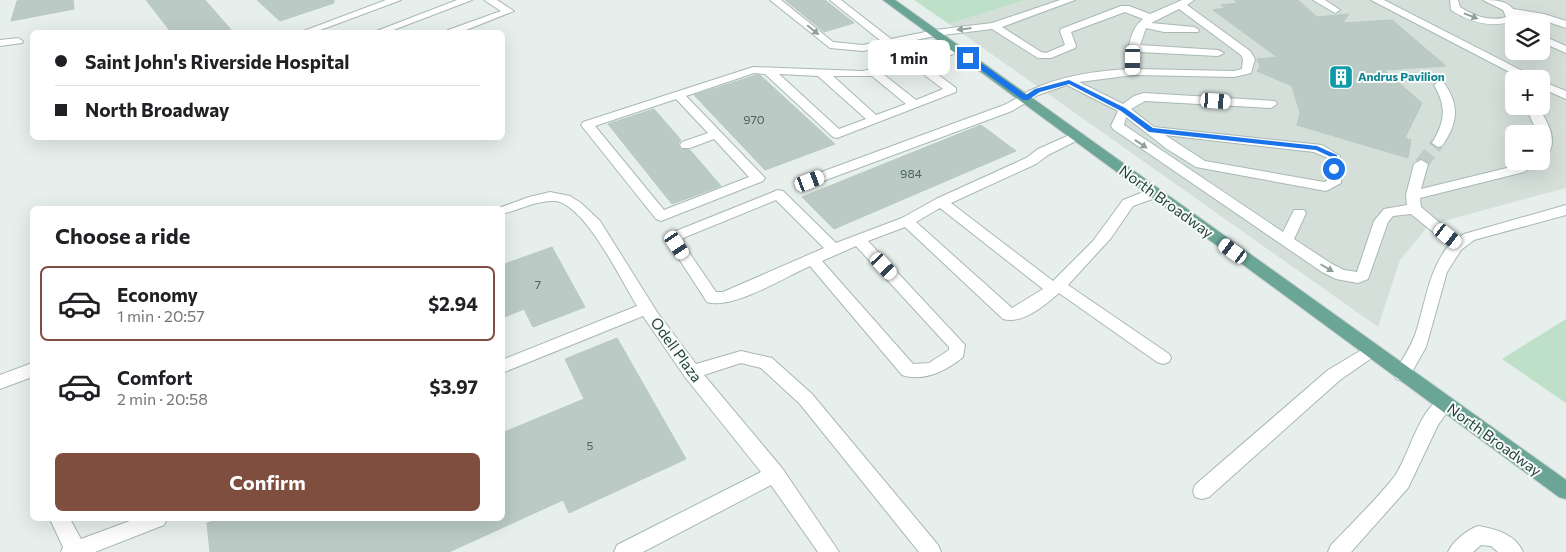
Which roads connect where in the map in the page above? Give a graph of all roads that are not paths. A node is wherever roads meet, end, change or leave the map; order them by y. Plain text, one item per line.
1 (396, 0) edge
2 (467, 0) edge
3 (489, 0) edge
4 (775, 0) edge
5 (835, 0) edge
6 (888, 0) edge
7 (1070, 0) edge
8 (1140, 0) edge
9 (1318, 0) edge
10 (1376, 0) edge
11 (1488, 0) edge
12 (1454, 1) edge
13 (1185, 3) edge
14 (1335, 10) dead end
15 (1507, 15) edge
16 (1153, 16) junction
17 (1550, 19) edge
18 (1505, 20) edge
19 (1142, 24) junction
20 (1566, 25) edge
21 (994, 26) junction
22 (312, 30) edge
23 (385, 30) edge
24 (457, 30) edge
25 (1194, 30) dead end
26 (935, 33) junction
27 (18, 41) dead end
28 (1550, 42) edge
29 (0, 43) edge
30 (890, 43) junction
31 (1133, 48) junction
32 (957, 49) junction
33 (1566, 50) edge
34 (1218, 53) dead end
35 (917, 64) junction
36 (1514, 70) edge
37 (769, 71) junction
38 (874, 72) junction
39 (1133, 72) junction
40 (822, 73) junction
41 (1069, 82) junction
42 (1440, 85) dead end
43 (1550, 88) edge
44 (679, 95) junction
45 (1566, 95) edge
46 (1026, 98) junction
47 (915, 104) junction
48 (1271, 104) dead end
49 (1123, 109) junction
50 (875, 120) junction
51 (1152, 130) junction
52 (716, 134) junction
53 (1074, 136) junction
54 (1438, 143) tunnel mouth
55 (686, 145) dead end
56 (1421, 164) tunnel mouth
57 (1516, 170) edge
58 (810, 181) dead end
59 (1153, 194) junction
60 (941, 202) junction
61 (1414, 202) junction
62 (505, 209) edge
63 (1566, 210) edge
64 (1299, 213) dead end
65 (907, 221) junction
66 (859, 240) junction
67 (1286, 241) junction
68 (1457, 244) junction
69 (835, 250) junction
70 (813, 260) junction
71 (1055, 287) junction
72 (646, 309) junction
73 (1370, 351) junction
74 (1163, 358) dead end
75 (505, 366) edge
76 (30, 371) edge
77 (691, 372) junction
78 (1402, 374) junction
79 (0, 382) edge
80 (1444, 404) junction
81 (775, 474) junction
82 (1202, 491) dead end
83 (1566, 491) edge
84 (61, 521) edge
85 (152, 521) edge
86 (76, 551) edge
87 (624, 552) edge
88 (829, 552) edge
89 (931, 552) edge
90 (1338, 552) edge
91 (1458, 552) edge
92 (1513, 552) edge

1 - 22 street
2 - 23 street
3 - 24 street
4 -> 30 street
5 - 30 street
6 - 26 main road, North Broadway
7 - 21 street
8 - 16 street
9 - 14 street
10 - 36 street
11 - 15 street
12 -> 18 street
13 - 16 street
13 - 39 street
16 - 19 street
16 - 21 street
17 - 20 street
19 - 25 street
19 - 31 street
21 -> 26 street
26 - 30 street
26 - 32 main road, North Broadway
27 - 29 street
28 - 33 street
31 - 34 street
31 - 39 street
32 - 35 street
32 - 46 main road, North Broadway
35 - 38 street
35 - 47 street
37 - 40 street
37 - 44 street
37 - 50 street
38 - 40 street
38 - 47 street
39 - 41 street
40 - 50 street
41 - 46 street
41 - 49 street
42 - 54 street
43 - 45 street
44 - 52 street
44 - 52 street
46 - 53 main road, North Broadway
46 - 58 street
47 - 50 street
48 - 49 street
49 - 51 street
49 -> 67 street
51 - 51 street
52 - 55 street
53 - 59 main road, North Broadway
53 - 60 street
56 - 61 street
57 - 61 street
59 - 71 street
59 - 73 main road, North Broadway
60 - 65 street
60 - 71 street
67 -> 61 street
61 - 68 street
62 - 72 street, Odell Plaza
63 - 68 street
64 - 67 street
65 - 66 street
65 - 71 street
66 - 69 street
66 - 70 street
68 - 78 street
69 - 70 street
69 - 70 street
71 - 74 street
72 - 75 street
72 - 77 street, Odell Plaza
73 - 78 main road, North Broadway
73 - 82 street
76 - 79 street
77 - 81 street, Odell Plaza
77 - 89 street
78 - 80 main road, North Broadway
80 - 83 main road, North Broadway
80 - 90 street
81 - 87 street
81 - 88 street, Odell Plaza
84 - 86 street
85 - 86 street
91 - 92 street

